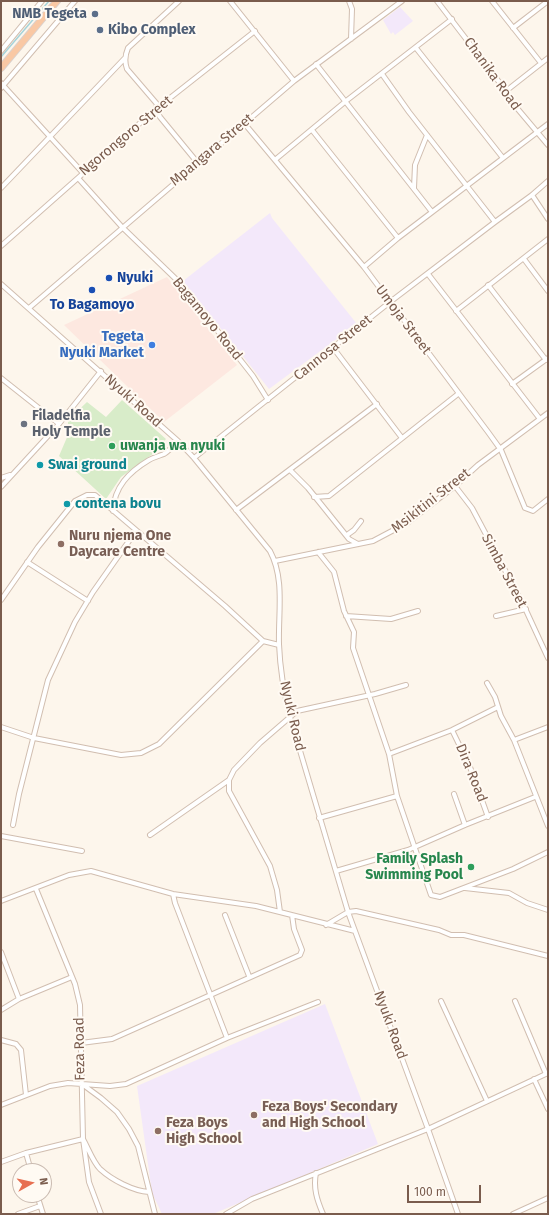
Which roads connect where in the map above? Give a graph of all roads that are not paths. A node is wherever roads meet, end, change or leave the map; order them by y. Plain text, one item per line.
1 (42, 1) edge
2 (57, 1) edge
3 (75, 1) edge
4 (179, 1) edge
5 (230, 1) edge
6 (349, 1) edge
7 (402, 1) edge
8 (437, 1) edge
9 (492, 1) edge
10 (548, 1) edge
11 (452, 19) junction
12 (513, 28) junction
13 (255, 31) junction
14 (351, 38) junction
15 (416, 48) junction
16 (1, 51) edge
17 (125, 58) junction
18 (548, 58) edge
19 (541, 63) junction
20 (316, 64) junction
21 (1, 68) edge
22 (382, 74) junction
23 (294, 81) junction
24 (2, 86) edge
25 (506, 91) junction
26 (346, 101) junction
27 (156, 109) junction
28 (244, 123) junction
29 (548, 124) edge
30 (312, 130) junction
31 (537, 132) junction
32 (427, 135) junction
33 (50, 137) junction
34 (548, 145) edge
35 (502, 158) junction
36 (276, 159) junction
37 (197, 162) junction
38 (83, 173) junction
39 (78, 178) junction
40 (548, 181) edge
41 (467, 185) junction
42 (1, 188) edge
43 (414, 189) junction
44 (532, 196) junction
45 (432, 212) junction
46 (548, 219) edge
47 (495, 222) junction
48 (122, 227) junction
49 (398, 238) junction
50 (548, 239) edge
51 (1, 246) edge
52 (524, 259) junction
53 (364, 267) junction
54 (428, 274) junction
55 (1, 284) edge
56 (488, 285) junction
57 (548, 292) edge
58 (390, 302) junction
59 (29, 308) junction
60 (456, 311) junction
61 (334, 349) junction
62 (547, 359) edge
63 (101, 372) junction
64 (1, 378) edge
65 (512, 384) junction
66 (458, 394) junction
67 (268, 400) junction
68 (377, 404) junction
69 (548, 413) edge
70 (540, 419) junction
71 (59, 424) junction
72 (402, 438) junction
73 (178, 441) junction
74 (501, 450) junction
75 (194, 458) junction
76 (290, 470) junction
77 (11, 475) junction
78 (1, 478) edge
79 (455, 486) junction
80 (1, 487) edge
81 (314, 497) junction
82 (548, 499) edge
83 (236, 510) junction
84 (113, 511) junction
85 (361, 521) dead end
86 (136, 531) junction
87 (347, 535) junction
88 (358, 545) junction
89 (318, 552) junction
90 (275, 561) junction
91 (27, 562) junction
92 (1, 600) edge
93 (88, 601) junction
94 (526, 609) junction
95 (418, 611) dead end
96 (346, 616) junction
97 (496, 616) dead end
98 (263, 641) junction
99 (279, 645) junction
100 (548, 658) edge
101 (487, 684) dead end
102 (406, 685) dead end
103 (368, 695) junction
104 (498, 707) junction
105 (290, 717) junction
106 (1, 727) edge
107 (548, 727) edge
108 (452, 730) junction
109 (34, 738) junction
110 (514, 740) junction
111 (389, 754) junction
112 (229, 780) junction
113 (454, 794) dead end
114 (397, 796) junction
115 (535, 797) junction
116 (488, 817) junction
117 (319, 818) junction
118 (14, 825) dead end
119 (465, 825) junction
120 (548, 826) edge
121 (150, 835) dead end
122 (1, 836) edge
123 (416, 847) junction
124 (82, 851) dead end
125 (548, 852) edge
126 (336, 871) junction
127 (463, 888) junction
128 (36, 889) junction
129 (173, 894) junction
130 (1, 901) edge
131 (548, 910) edge
132 (280, 912) junction
133 (348, 912) junction
134 (225, 915) dead end
135 (292, 915) junction
136 (326, 925) junction
137 (355, 931) junction
138 (1, 954) edge
139 (548, 956) edge
140 (249, 976) junction
141 (72, 977) junction
142 (210, 994) junction
143 (19, 998) junction
144 (515, 1001) dead end
145 (318, 1002) dead end
146 (441, 1002) dead end
147 (1, 1010) edge
148 (227, 1038) junction
149 (1, 1040) edge
150 (81, 1043) junction
151 (547, 1074) edge
152 (534, 1079) junction
153 (80, 1083) junction
154 (26, 1095) junction
155 (487, 1101) junction
156 (1, 1104) edge
157 (548, 1110) edge
158 (428, 1129) junction
159 (84, 1139) junction
160 (26, 1153) junction
161 (1, 1162) edge
162 (29, 1163) edge
163 (316, 1173) junction
164 (149, 1192) junction
165 (548, 1198) edge
166 (39, 1203) edge
167 (40, 1206) junction
168 (18, 1214) edge
169 (43, 1214) edge
170 (101, 1214) edge
171 (156, 1214) edge
172 (226, 1214) edge
173 (323, 1214) edge
174 (458, 1214) edge
175 (513, 1214) edge

1 - 16 street
2 - 21 highway
3 - 24 street
4 - 17 street
5 - 13 street
6 - 14 street
7 - 14 street, Mpangara Street
8 - 11 street, Chanika Road
9 - 12 street
10 - 12 street
11 - 15 street
11 - 25 street, Chanika Road
12 - 19 street
13 - 23 street
13 - 27 street, Ngorongoro Street
14 - 20 street, Mpangara Street
15 - 22 street
15 - 35 street
17 - 27 street
17 - 33 street
18 - 19 street
19 - 25 street
20 - 23 street, Mpangara Street
20 - 26 street
22 - 26 street
22 - 32 street
23 - 28 street, Mpangara Street
24 - 33 street
25 - 31 street, Chanika Road
26 - 30 street
26 - 43 street
27 - 37 street
27 - 38 street, Ngorongoro Street
28 - 36 street, Umoja Street
28 - 37 street, Mpangara Street
29 - 31 street
30 - 36 street
30 - 49 street
31 - 34 street, Chanika Road
31 - 35 street
32 - 41 street
32 - 43 street
33 - 38 street
33 - 42 street
35 - 41 street
36 - 53 street, Umoja Street
37 - 48 street, Mpangara Street
38 - 39 street, Ngorongoro Street
39 - 48 street, Bagamoyo Road
39 - 51 street, Ngorongoro Street
40 - 44 street, Cannosa Street
41 - 45 street
41 - 47 street
43 - 45 street
44 - 46 street
44 - 47 street, Cannosa Street
45 - 49 street
47 - 54 street, Cannosa Street
48 - 59 street, Mpangara Street
48 - 67 street, Bagamoyo Road
49 - 53 street
50 - 52 street
52 - 56 street
52 - 57 street
53 - 58 street, Umoja Street
54 - 58 street, Cannosa Street
54 - 60 street
55 - 59 street, Nyuki Road
56 - 60 street
56 - 62 street
58 - 61 street, Cannosa Street
58 - 66 street, Umoja Street
59 - 63 street, Nyuki Road
60 - 65 street
61 - 67 street, Cannosa Street
61 - 68 street
62 - 65 street
63 - 71 street
63 - 73 street, Nyuki Road
64 - 71 street
65 - 70 street
66 - 72 street
66 - 74 street, Umoja Street
67 - 75 street, Cannosa Street
68 - 72 street
68 - 76 street
69 - 70 street, Msikitini Street
70 - 74 street, Msikitini Street
71 - 77 street
72 - 81 street
73 - 75 street, Nyuki Road
73 - 84 street
74 - 79 street, Msikitini Street
74 - 82 street, Umoja Street
75 - 83 street, Nyuki Road
76 - 81 street
76 - 83 street
77 - 78 street
77 - 80 street
79 - 88 street, Msikitini Street
79 - 94 street, Simba Street
81 - 87 street
83 - 90 street, Nyuki Road
84 - 86 street
84 - 91 street
85 - 87 street
86 - 93 street
86 - 98 street
87 - 88 street
88 - 89 street, Msikitini Street
89 - 90 street, Msikitini Street
89 - 96 street
90 - 99 street, Nyuki Road
91 - 92 street
91 - 93 street
93 - 109 street
94 - 97 street
94 - 100 street, Simba Street
95 - 96 street
96 - 103 street
98 - 99 street
98 - 109 street
99 - 105 street, Nyuki Road
101 - 104 street
102 - 103 street
103 - 105 street
103 - 111 street
104 - 108 street
104 - 110 street
105 - 112 street
105 - 117 street, Nyuki Road
106 - 109 street
107 - 110 street
108 - 111 street
108 - 116 street, Dira Road
109 - 118 street
110 - 115 street
111 - 114 street
112 - 121 street
112 - 132 street
113 - 119 street
114 - 117 street
114 - 123 street
115 - 116 street
115 - 120 street
116 - 119 street
117 - 126 street, Nyuki Road
119 - 123 street
122 - 124 street
123 - 126 street
123 - 127 street
125 - 127 street
126 - 133 street, Nyuki Road
127 - 131 street
128 - 129 street
128 - 130 street
128 - 141 street, Feza Road
129 - 132 street
129 - 142 street
132 - 135 street
133 - 136 street
133 - 137 street, Nyuki Road
133 - 139 street
134 - 140 street
135 - 136 street
135 - 140 street
136 - 137 street
137 - 158 street, Nyuki Road
138 - 143 street
140 - 142 street
141 - 143 street
141 - 150 street, Feza Road
142 - 148 street
142 - 150 street
143 - 147 street
144 - 151 street
145 - 148 street
146 - 155 street
148 - 153 street
149 - 154 street
150 - 153 street, Feza Road
151 - 152 street
152 - 155 street
152 - 157 street
153 - 154 street
153 - 159 street, Feza Road
153 - 164 street
154 - 156 street
155 - 158 street
158 - 163 street
158 - 174 street, Nyuki Road
159 - 160 street
159 - 164 street
159 - 170 street, Feza Road
160 - 161 street
160 - 162 street
163 - 172 street
163 - 173 street
164 - 171 street
165 - 175 street
166 - 167 street
167 - 168 street
167 - 169 street

